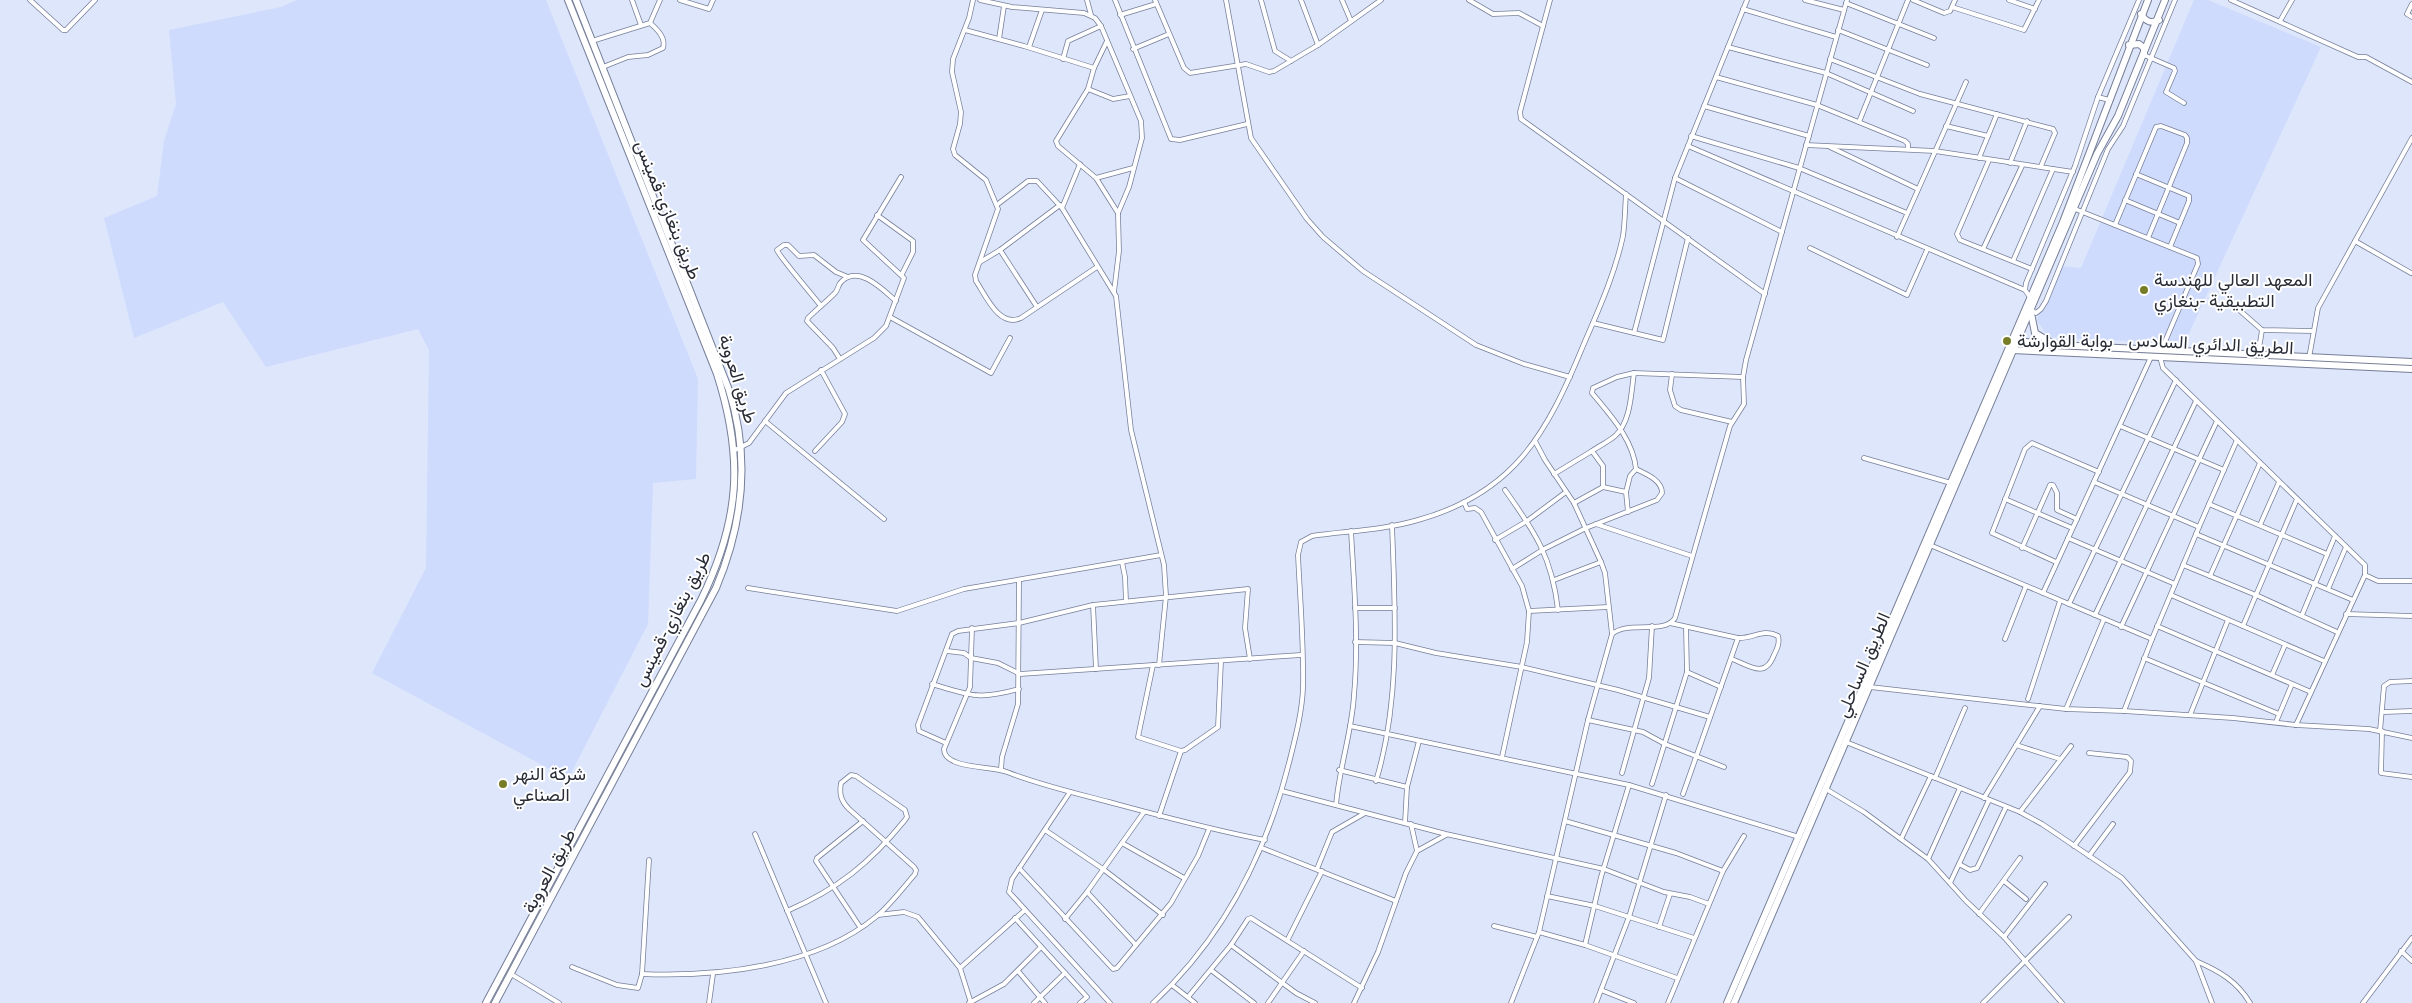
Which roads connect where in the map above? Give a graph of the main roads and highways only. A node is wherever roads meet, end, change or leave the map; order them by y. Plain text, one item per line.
1 (568, 0) edge
2 (576, 0) edge
3 (2148, 0) edge
4 (2165, 0) edge
5 (2142, 14) junction
6 (2159, 20) junction
7 (2129, 45) junction
8 (2144, 55) junction
9 (2031, 310) junction
10 (2019, 339) junction
11 (2055, 345) junction
12 (2012, 348) junction
13 (2057, 352) junction
14 (2161, 354) junction
15 (2412, 362) edge
16 (2412, 369) edge
17 (738, 450) junction
18 (1909, 588) junction
19 (1813, 812) junction
20 (486, 1003) edge
21 (496, 1003) edge
22 (1727, 1003) edge
23 (1734, 1003) edge

1 - 17 main road, طريق بنغازي-قمينس
2 - 17 main road, طريق العروبة
3 - 5 main road
4 - 6 main road
5 - 6 main road
5 - 7 main road
6 - 8 main road
7 - 8 main road
7 - 12 main road
8 - 9 main road
9 - 10 main road
9 - 11 main road
10 - 11 main road, الطريق الدائري السادس
10 - 12 main road
11 - 13 main road
11 - 14 main road, الطريق الدائري السادس
12 - 13 main road, الطريق الدائري السادس
12 - 18 main road, الطريق الساحلي
12 - 18 main road, الطريق الساحلي
13 - 14 main road, الطريق الدائري السادس
14 - 15 main road, الطريق الدائري السادس
14 - 16 main road, الطريق الدائري السادس
17 - 20 main road, طريق بنغازي-قمينس
17 - 21 main road, طريق العروبة
18 - 19 main road, الطريق الساحلي
18 - 19 main road, الطريق الساحلي
19 - 22 main road, الطريق الساحلي
19 - 23 main road, الطريق الساحلي

